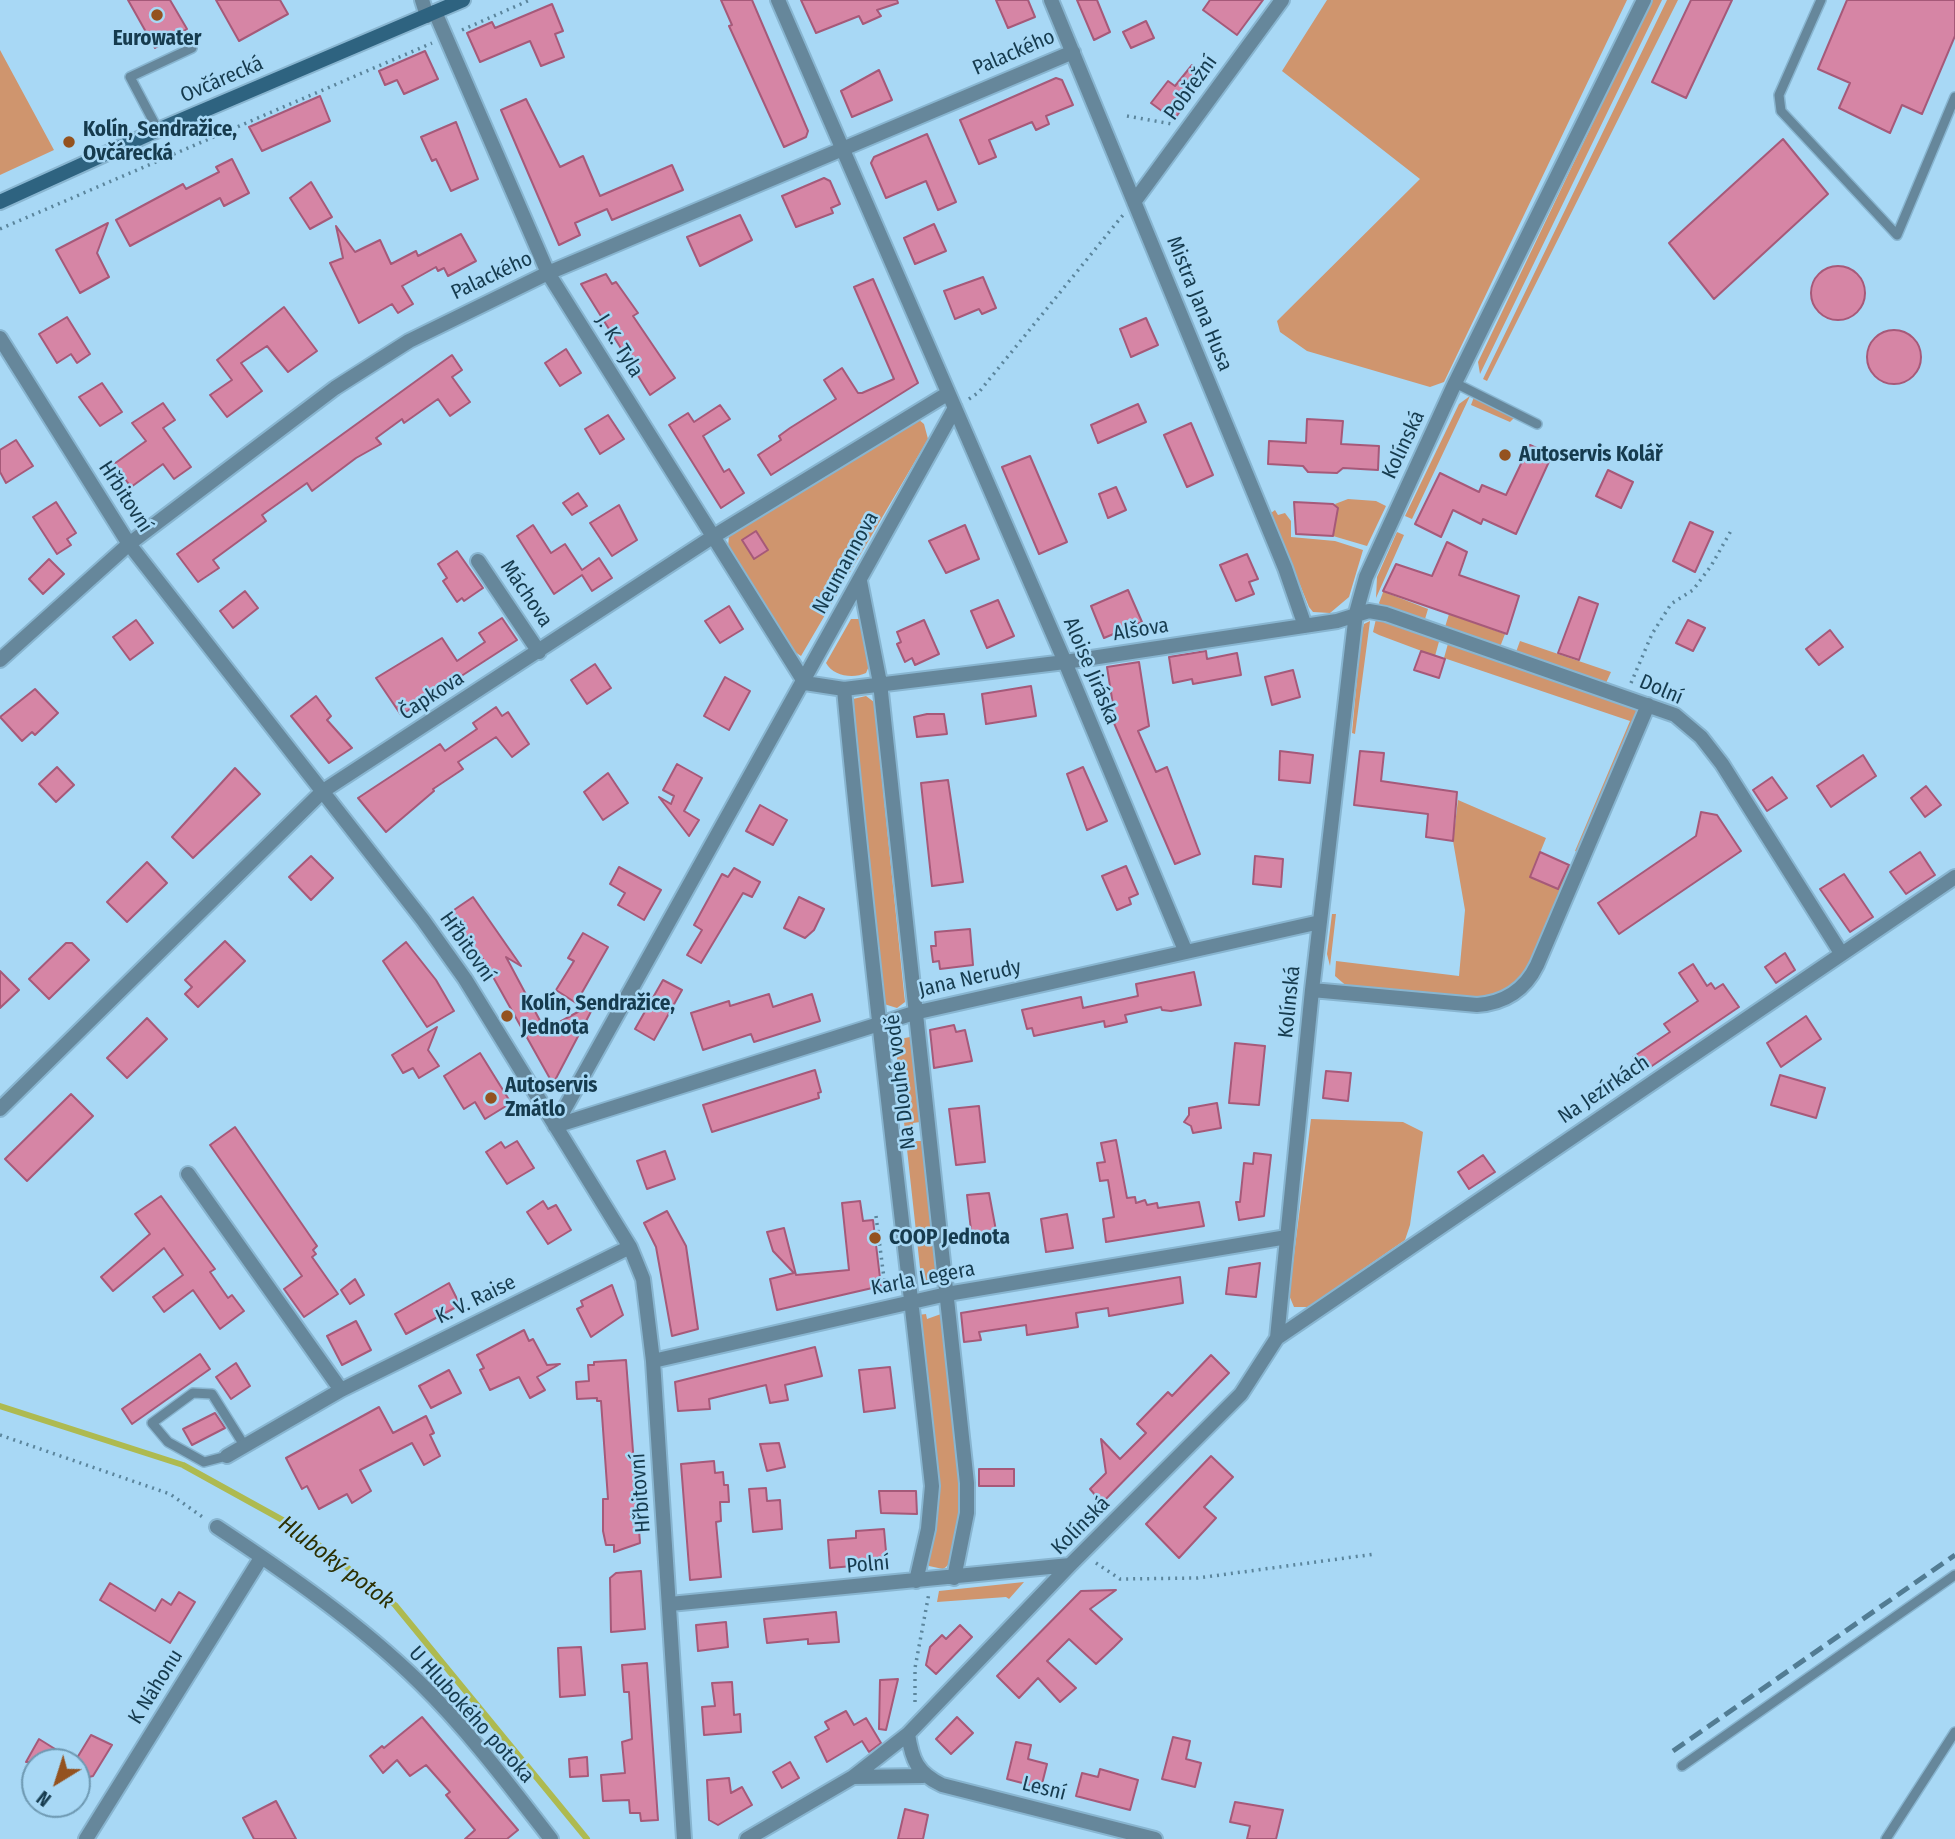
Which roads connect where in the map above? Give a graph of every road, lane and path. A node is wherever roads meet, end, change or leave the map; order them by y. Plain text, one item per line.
1 (422, 0) edge
2 (463, 0) edge
3 (530, 0) edge
4 (778, 0) edge
5 (1051, 0) edge
6 (1282, 0) edge
7 (1644, 0) edge
8 (1821, 0) edge
9 (431, 14) junction
10 (447, 36) junction
11 (192, 48) dead end
12 (1073, 52) junction
13 (1955, 97) edge
14 (1127, 116) dead end
15 (1174, 124) dead end
16 (158, 130) junction
17 (842, 149) junction
18 (2, 196) edge
19 (1133, 202) junction
20 (0, 229) edge
21 (548, 273) junction
22 (0, 338) edge
23 (1455, 383) junction
24 (947, 394) junction
25 (955, 408) junction
26 (1537, 424) dead end
27 (1732, 529) dead end
28 (714, 536) junction
29 (129, 544) junction
30 (478, 561) dead end
31 (860, 581) junction
32 (1356, 613) junction
33 (1305, 626) junction
34 (538, 652) junction
35 (0, 660) edge
36 (1065, 662) junction
37 (804, 683) junction
38 (880, 683) junction
39 (844, 689) junction
40 (1625, 697) junction
41 (1648, 705) junction
42 (323, 791) junction
43 (1955, 877) edge
44 (1320, 922) junction
45 (1185, 950) junction
46 (1841, 953) junction
47 (1312, 989) junction
48 (914, 1013) junction
49 (882, 1024) junction
50 (0, 1109) edge
51 (555, 1126) junction
52 (188, 1174) dead end
53 (876, 1216) dead end
54 (1287, 1237) junction
55 (629, 1247) junction
56 (885, 1286) dead end
57 (947, 1294) junction
58 (912, 1301) junction
59 (1277, 1338) junction
60 (653, 1361) junction
61 (341, 1390) junction
62 (0, 1435) edge
63 (244, 1445) junction
64 (227, 1456) joint
65 (218, 1527) joint
66 (1085, 1552) junction
67 (1375, 1554) dead end
68 (261, 1558) junction
69 (1070, 1565) junction
70 (1955, 1575) edge
71 (954, 1577) junction
72 (932, 1580) junction
73 (916, 1581) junction
74 (670, 1604) junction
75 (915, 1702) dead end
76 (1955, 1732) edge
77 (908, 1734) junction
78 (1682, 1766) dead end
79 (923, 1776) junction
80 (853, 1777) junction
81 (1116, 1834) edge
82 (86, 1839) edge
83 (551, 1839) edge
84 (684, 1839) edge
85 (747, 1839) edge
86 (1155, 1839) edge
87 (1886, 1839) edge

1 - 9 street, J. K. Tyla
2 - 9 main road, Ovčárecká
3 - 10 path
4 - 17 street
5 - 12 street, Mistra Jana Husa
6 - 19 street, Pobřežní
7 - 23 street, Kolínská
8 - 13 lane
9 - 10 street, J. K. Tyla
9 - 16 main road, Ovčárecká
10 - 20 path
10 - 21 street, J. K. Tyla
11 - 16 lane
12 - 17 street, Palackého
12 - 19 street, Mistra Jana Husa
14 - 15 path
16 - 18 main road, Ovčárecká
17 - 21 street, Palackého
17 - 24 street
19 - 25 path
19 - 33 street, Mistra Jana Husa
21 - 28 street, J. K. Tyla
21 - 29 street, Palackého
22 - 29 street, Hřbitovní
23 - 26 lane
23 - 32 street, Kolínská
24 - 25 street
24 - 28 street, Čapkova
25 - 31 street, Neumannova
25 - 36 street, Aloise Jiráska
27 - 40 path
28 - 34 street, Čapkova
28 - 37 street, J. K. Tyla
29 - 35 street, Palackého
29 - 42 street, Hřbitovní
30 - 34 street, Máchova
31 - 37 street, Neumannova
31 - 38 street, Na Dlouhé vodě
32 - 33 street, Alšova
32 - 40 street, Dolní
32 - 44 street, Kolínská
33 - 36 street, Alšova
34 - 42 street, Čapkova
36 - 38 street, Alšova
36 - 45 street, Aloise Jiráska
37 - 39 street, Alšova
37 - 51 street, Neumannova
38 - 39 street, Alšova
38 - 48 street, Na Dlouhé vodě
39 - 49 street, Na Dlouhé vodě
40 - 41 street, Dolní
41 - 46 street, Dolní
41 - 47 street
42 - 50 street, Čapkova
42 - 51 street, Hřbitovní
43 - 46 street, Na Jezírkách
44 - 45 street, Jana Nerudy
44 - 47 street, Kolínská
45 - 48 street, Jana Nerudy
46 - 59 street, Na Jezírkách
47 - 54 street, Kolínská
48 - 49 street, Jana Nerudy
48 - 57 street, Na Dlouhé vodě
49 - 51 street, Jana Nerudy
49 - 58 street, Na Dlouhé vodě
51 - 55 street, Hřbitovní
52 - 61 street
53 - 56 path
54 - 57 street, Karla Legera
54 - 59 street, Kolínská
55 - 60 street, Hřbitovní
55 - 61 street, K. V. Raise
57 - 58 street, Karla Legera
57 - 71 street, Na Dlouhé vodě
58 - 60 street, Karla Legera
58 - 73 street, Na Dlouhé vodě
59 - 66 street, Kolínská
60 - 74 street, Hřbitovní
61 - 63 street, K. V. Raise
62 - 65 path
63 - 64 street, K. V. Raise
63 - 64 lane
65 - 68 street, U Hlubokého potoka
66 - 67 path
66 - 69 street, Kolínská
68 - 82 street, K Náhonu
68 - 83 street, U Hlubokého potoka
69 - 71 street, Polní
69 - 77 street, Kolínská
70 - 78 lane
71 - 72 street, Polní
72 - 73 street, Polní
72 - 75 path
73 - 74 street, Polní
74 - 84 street, Hřbitovní
76 - 87 lane
77 - 79 street
77 - 80 street, Kolínská
79 - 80 street, Lesní
79 - 81 street, Lesní
80 - 85 street, Kolínská
81 - 86 street, Lesní

